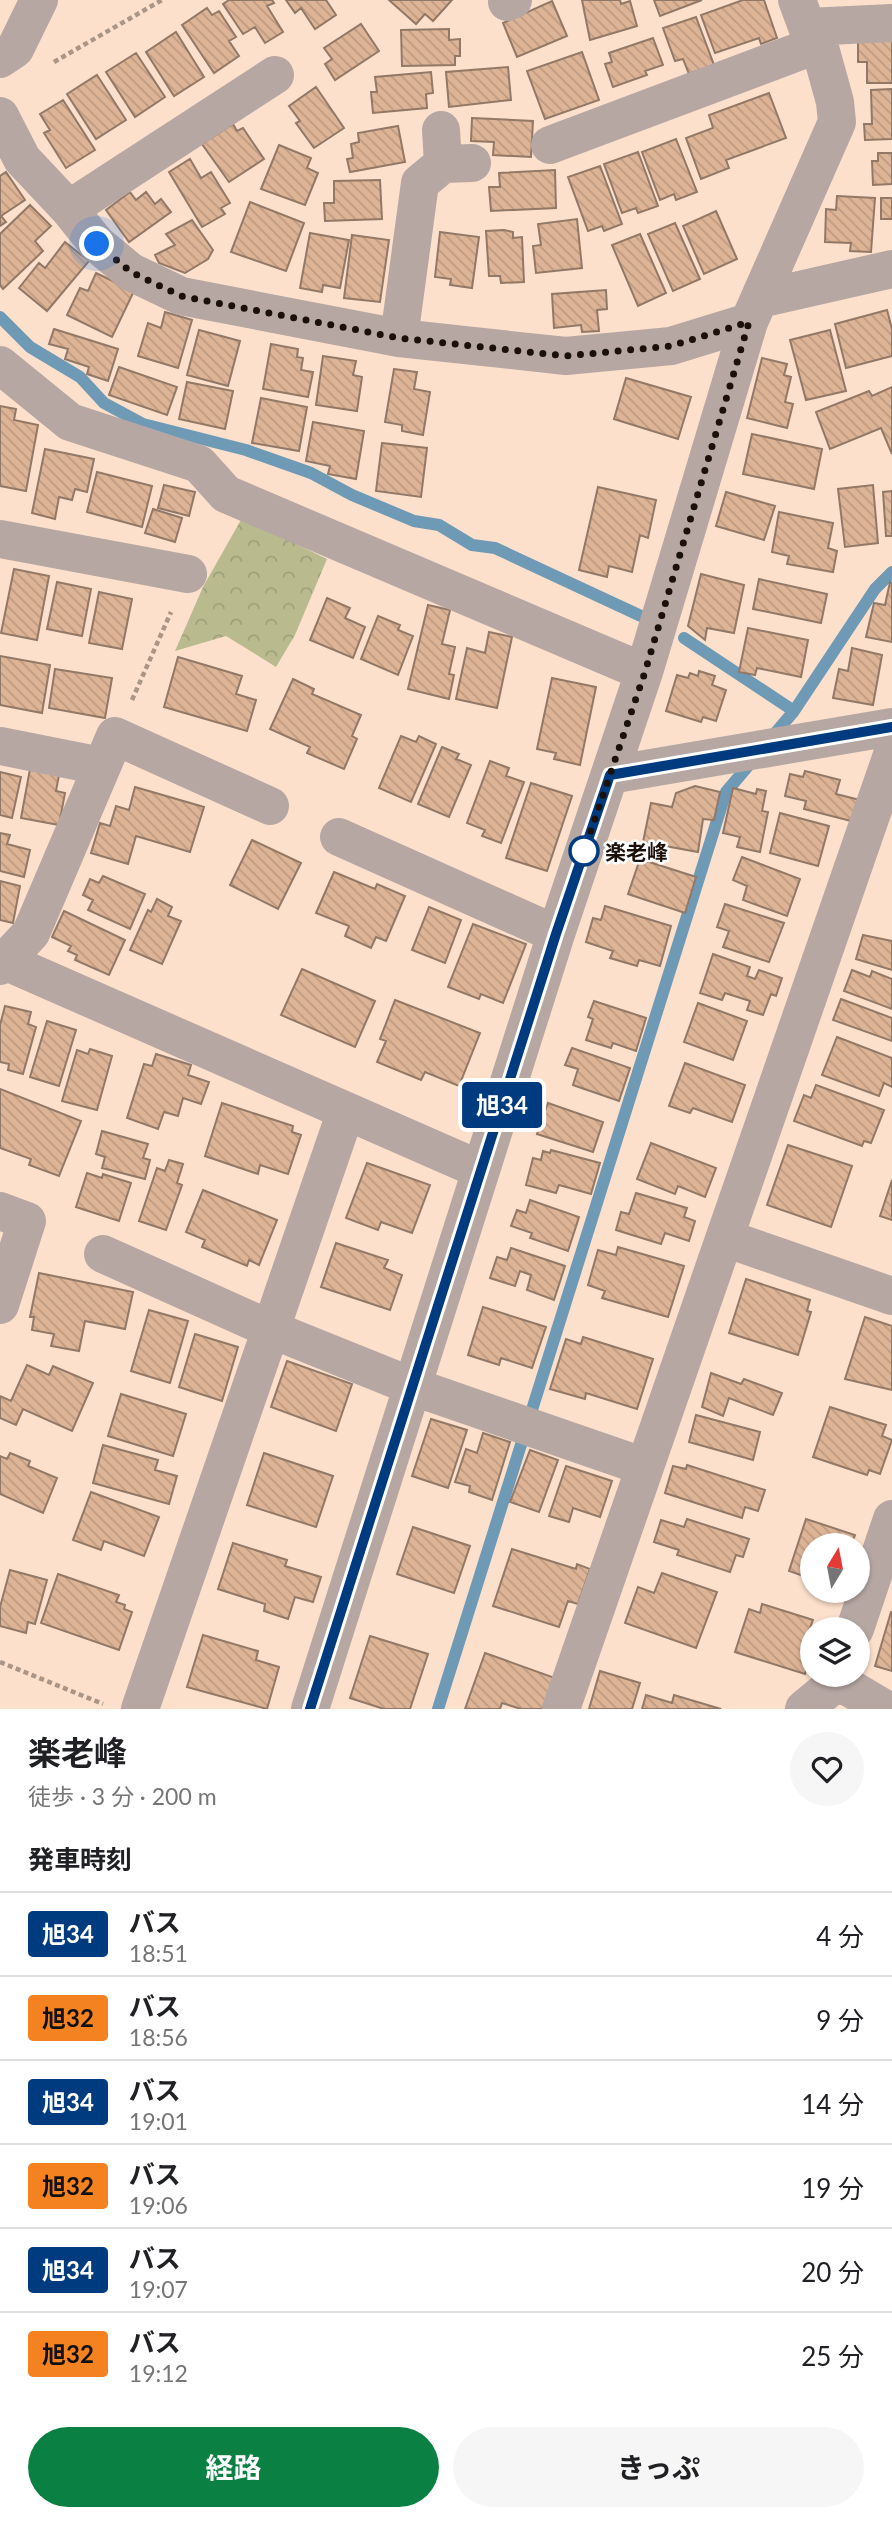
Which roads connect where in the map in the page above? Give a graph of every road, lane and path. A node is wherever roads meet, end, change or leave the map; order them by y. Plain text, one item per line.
1 (39, 0) edge
2 (162, 0) edge
3 (892, 23) edge
4 (808, 24) edge
5 (0, 59) edge
6 (50, 65) dead end
7 (275, 75) dead end
8 (0, 116) edge
9 (550, 145) dead end
10 (452, 153) dead end
11 (69, 209) junction
12 (892, 269) edge
13 (754, 310) junction
14 (399, 338) junction
15 (0, 365) edge
16 (0, 539) edge
17 (188, 575) joint
18 (645, 672) junction
19 (892, 727) edge
20 (0, 746) edge
21 (108, 751) junction
22 (892, 755) edge
23 (610, 775) junction
24 (270, 806) dead end
25 (340, 837) dead end
26 (556, 934) junction
27 (2, 962) edge
28 (346, 1111) junction
29 (481, 1170) junction
30 (0, 1211) edge
31 (725, 1238) junction
32 (103, 1254) dead end
33 (892, 1296) edge
34 (0, 1305) edge
35 (271, 1329) junction
36 (414, 1387) junction
37 (645, 1467) junction
38 (892, 1519) edge
39 (859, 1617) edge
40 (0, 1662) edge
41 (829, 1687) edge
42 (852, 1687) edge
43 (114, 1709) edge
44 (140, 1709) edge
45 (310, 1709) edge
46 (561, 1709) edge
47 (804, 1709) edge
48 (885, 1709) edge

1 - 5 street
2 - 6 path
3 - 4 street
4 - 9 street
4 - 13 street
7 - 11 street
8 - 11 street
10 - 14 street
11 - 14 street
12 - 13 street
13 - 14 street
13 - 18 street
15 - 18 street
16 - 17 street
17 - 21 path
18 - 23 street
19 - 23 street
20 - 21 street
21 - 24 street
21 - 27 street
22 - 31 street
23 - 26 street
25 - 26 street
26 - 29 street
27 - 28 street
28 - 29 street
28 - 35 street
29 - 36 street
30 - 34 street
31 - 33 street
31 - 37 street
32 - 35 street
35 - 36 street
35 - 44 street
36 - 37 street
36 - 45 street
37 - 46 street
38 - 39 street
40 - 43 path
41 - 47 street
42 - 48 street

